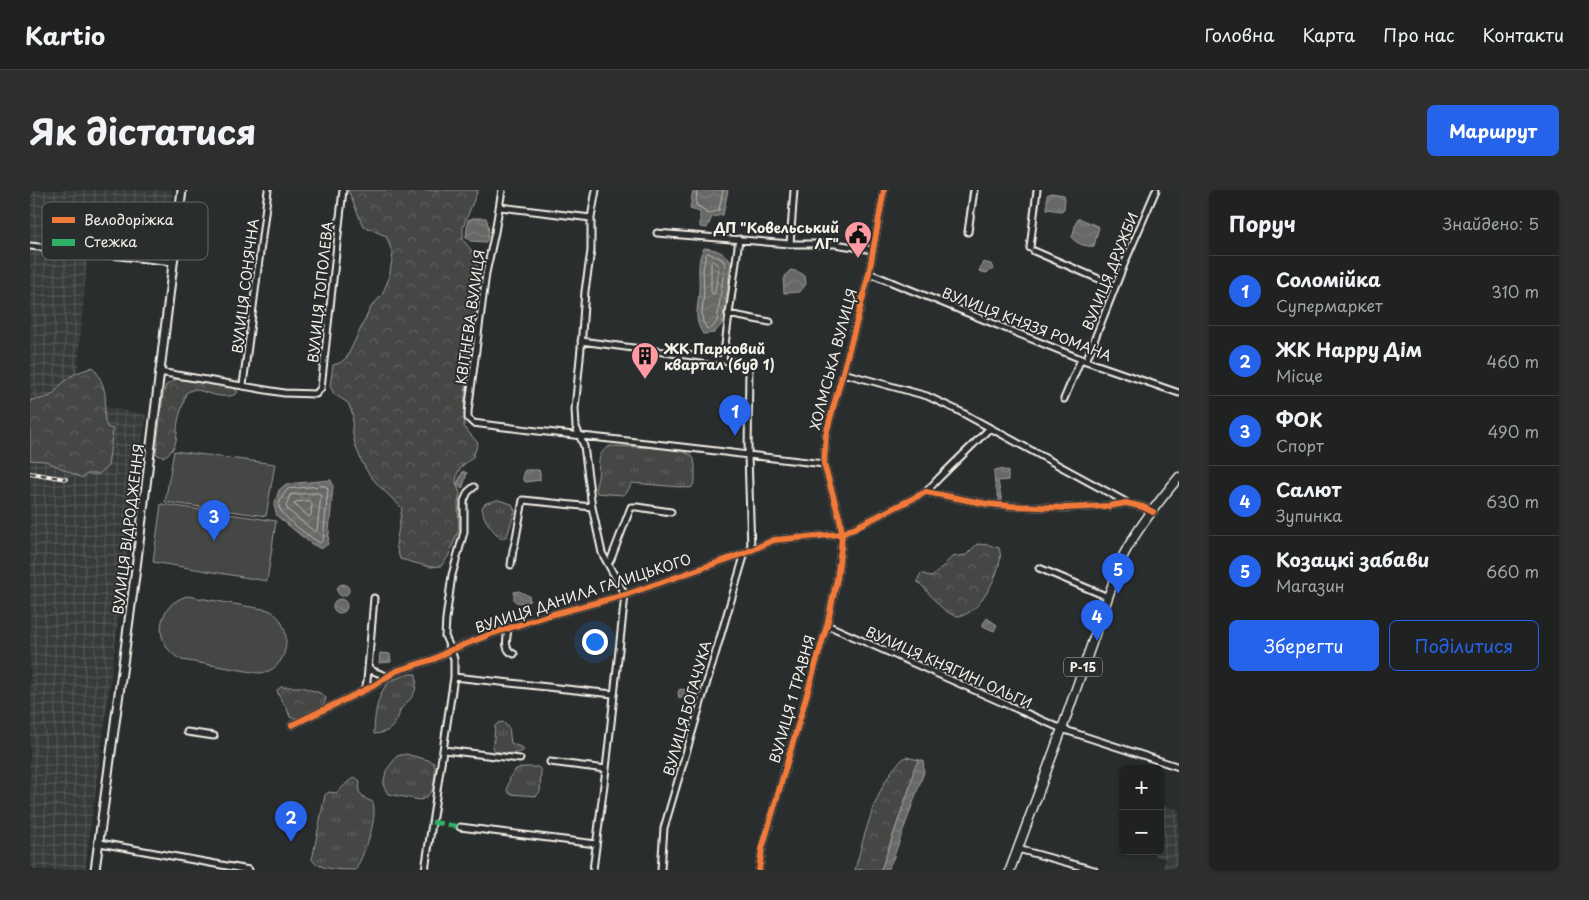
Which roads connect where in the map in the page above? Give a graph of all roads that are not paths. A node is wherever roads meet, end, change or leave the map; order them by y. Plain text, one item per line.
1 (268, 190) edge
2 (343, 190) edge
3 (502, 190) edge
4 (596, 190) edge
5 (794, 190) edge
6 (884, 190) edge
7 (974, 190) edge
8 (1037, 190) edge
9 (1156, 190) edge
10 (500, 207) junction
11 (591, 218) junction
12 (968, 232) dead end
13 (657, 233) dead end
14 (739, 239) junction
15 (790, 244) junction
16 (873, 250) junction
17 (155, 260) edge
18 (173, 262) joint
19 (869, 273) junction
20 (1116, 286) junction
21 (728, 314) junction
22 (770, 322) dead end
23 (581, 341) junction
24 (723, 360) junction
25 (1084, 360) junction
26 (159, 372) junction
27 (843, 373) junction
28 (243, 385) junction
29 (1179, 393) edge
30 (1064, 399) dead end
31 (990, 428) junction
32 (580, 436) junction
33 (748, 455) junction
34 (824, 464) junction
35 (1179, 477) edge
36 (474, 487) dead end
37 (926, 492) junction
38 (1126, 503) junction
39 (592, 507) junction
40 (671, 512) dead end
41 (1153, 512) junction
42 (842, 534) junction
43 (750, 549) junction
44 (745, 553) junction
45 (608, 564) junction
46 (511, 565) dead end
47 (1039, 568) dead end
48 (625, 595) junction
49 (1108, 597) junction
50 (374, 598) dead end
51 (827, 625) junction
52 (508, 629) junction
53 (451, 650) junction
54 (514, 654) dead end
55 (368, 667) junction
56 (386, 676) junction
57 (454, 677) junction
58 (365, 689) junction
59 (613, 694) junction
60 (292, 725) dead end
61 (1062, 729) junction
62 (187, 732) dead end
63 (214, 736) dead end
64 (444, 750) junction
65 (520, 758) dead end
66 (550, 762) dead end
67 (1179, 767) edge
68 (606, 769) junction
69 (460, 827) dead end
70 (100, 843) junction
71 (596, 844) junction
72 (1018, 849) junction
73 (96, 870) edge
74 (249, 870) edge
75 (425, 870) edge
76 (593, 870) edge
77 (661, 870) edge
78 (759, 870) edge
79 (1010, 870) edge
80 (1094, 870) edge

1 - 28 street, ВУЛИЦЯ СОНЯЧНА
2 - 28 street, ВУЛИЦЯ ТОПОЛЕВА
3 - 10 street, КВІТНЕВА ВУЛИЦЯ
4 - 11 street
5 - 15 street
6 - 16 street, ХОЛМСЬКА ВУЛИЦЯ
7 - 12 street
8 - 20 street
9 - 20 street, ВУЛИЦЯ ДРУЖБИ
10 - 11 street
10 - 32 street, КВІТНЕВА ВУЛИЦЯ
11 - 23 street
13 - 14 street
14 - 15 street
14 - 21 street
15 - 16 street
16 - 19 street, ХОЛМСЬКА ВУЛИЦЯ
17 - 18 street
18 - 26 street, ВУЛИЦЯ ВІДРОДЖЕННЯ
19 - 25 street, ВУЛИЦЯ КНЯЗЯ РОМАНА
19 - 27 street, ХОЛМСЬКА ВУЛИЦЯ
20 - 25 street, ВУЛИЦЯ ДРУЖБИ
21 - 22 street
21 - 24 street
23 - 24 street
23 - 32 street
24 - 33 street
25 - 29 street, ВУЛИЦЯ КНЯЗЯ РОМАНА
25 - 30 street, ВУЛИЦЯ ДРУЖБИ
26 - 28 street
26 - 70 street, ВУЛИЦЯ ВІДРОДЖЕННЯ
27 - 31 street, ХОЛМСЬКА ВУЛИЦЯ
27 - 34 street, ХОЛМСЬКА ВУЛИЦЯ
31 - 37 street, ВУЛИЦЯ ДАНИЛА ГАЛИЦЬКОГО
31 - 38 street, ХОЛМСЬКА ВУЛИЦЯ
32 - 33 street
32 - 39 street
33 - 34 street
33 - 43 street
34 - 42 street, ХОЛМСЬКА ВУЛИЦЯ
35 - 41 main road, Р-15
36 - 53 street
37 - 38 street
37 - 42 street, ВУЛИЦЯ ДАНИЛА ГАЛИЦЬКОГО
38 - 41 street
39 - 45 street
39 - 46 street
40 - 45 street
41 - 49 main road, Р-15
42 - 43 street, ВУЛИЦЯ ДАНИЛА ГАЛИЦЬКОГО
42 - 51 street, ВУЛИЦЯ 1 ТРАВНЯ
43 - 44 street, ВУЛИЦЯ ДАНИЛА ГАЛИЦЬКОГО
44 - 48 street, ВУЛИЦЯ ДАНИЛА ГАЛИЦЬКОГО
44 - 77 street, ВУЛИЦЯ БОГАЧУКА
45 - 48 street
47 - 49 street
48 - 52 street, ВУЛИЦЯ ДАНИЛА ГАЛИЦЬКОГО
48 - 59 street
49 - 61 main road, Р-15
50 - 55 street
51 - 61 street, ВУЛИЦЯ КНЯГИНІ ОЛЬГИ
51 - 78 street, ВУЛИЦЯ 1 ТРАВНЯ
52 - 53 street, ВУЛИЦЯ ДАНИЛА ГАЛИЦЬКОГО
52 - 54 street
53 - 56 street, ВУЛИЦЯ ДАНИЛА ГАЛИЦЬКОГО
53 - 57 street
55 - 56 street
55 - 58 street
56 - 58 street, ВУЛИЦЯ ДАНИЛА ГАЛИЦЬКОГО
57 - 59 street
57 - 64 street
58 - 60 street, ВУЛИЦЯ ДАНИЛА ГАЛИЦЬКОГО
59 - 68 street
61 - 67 street, ВУЛИЦЯ КНЯГИНІ ОЛЬГИ
61 - 72 main road, Р-15
62 - 63 street
64 - 65 street
64 - 75 street
66 - 68 street
68 - 71 street
69 - 71 street
70 - 73 street, ВУЛИЦЯ ВІДРОДЖЕННЯ
70 - 74 street
71 - 76 street
72 - 79 main road, Р-15
72 - 80 street

